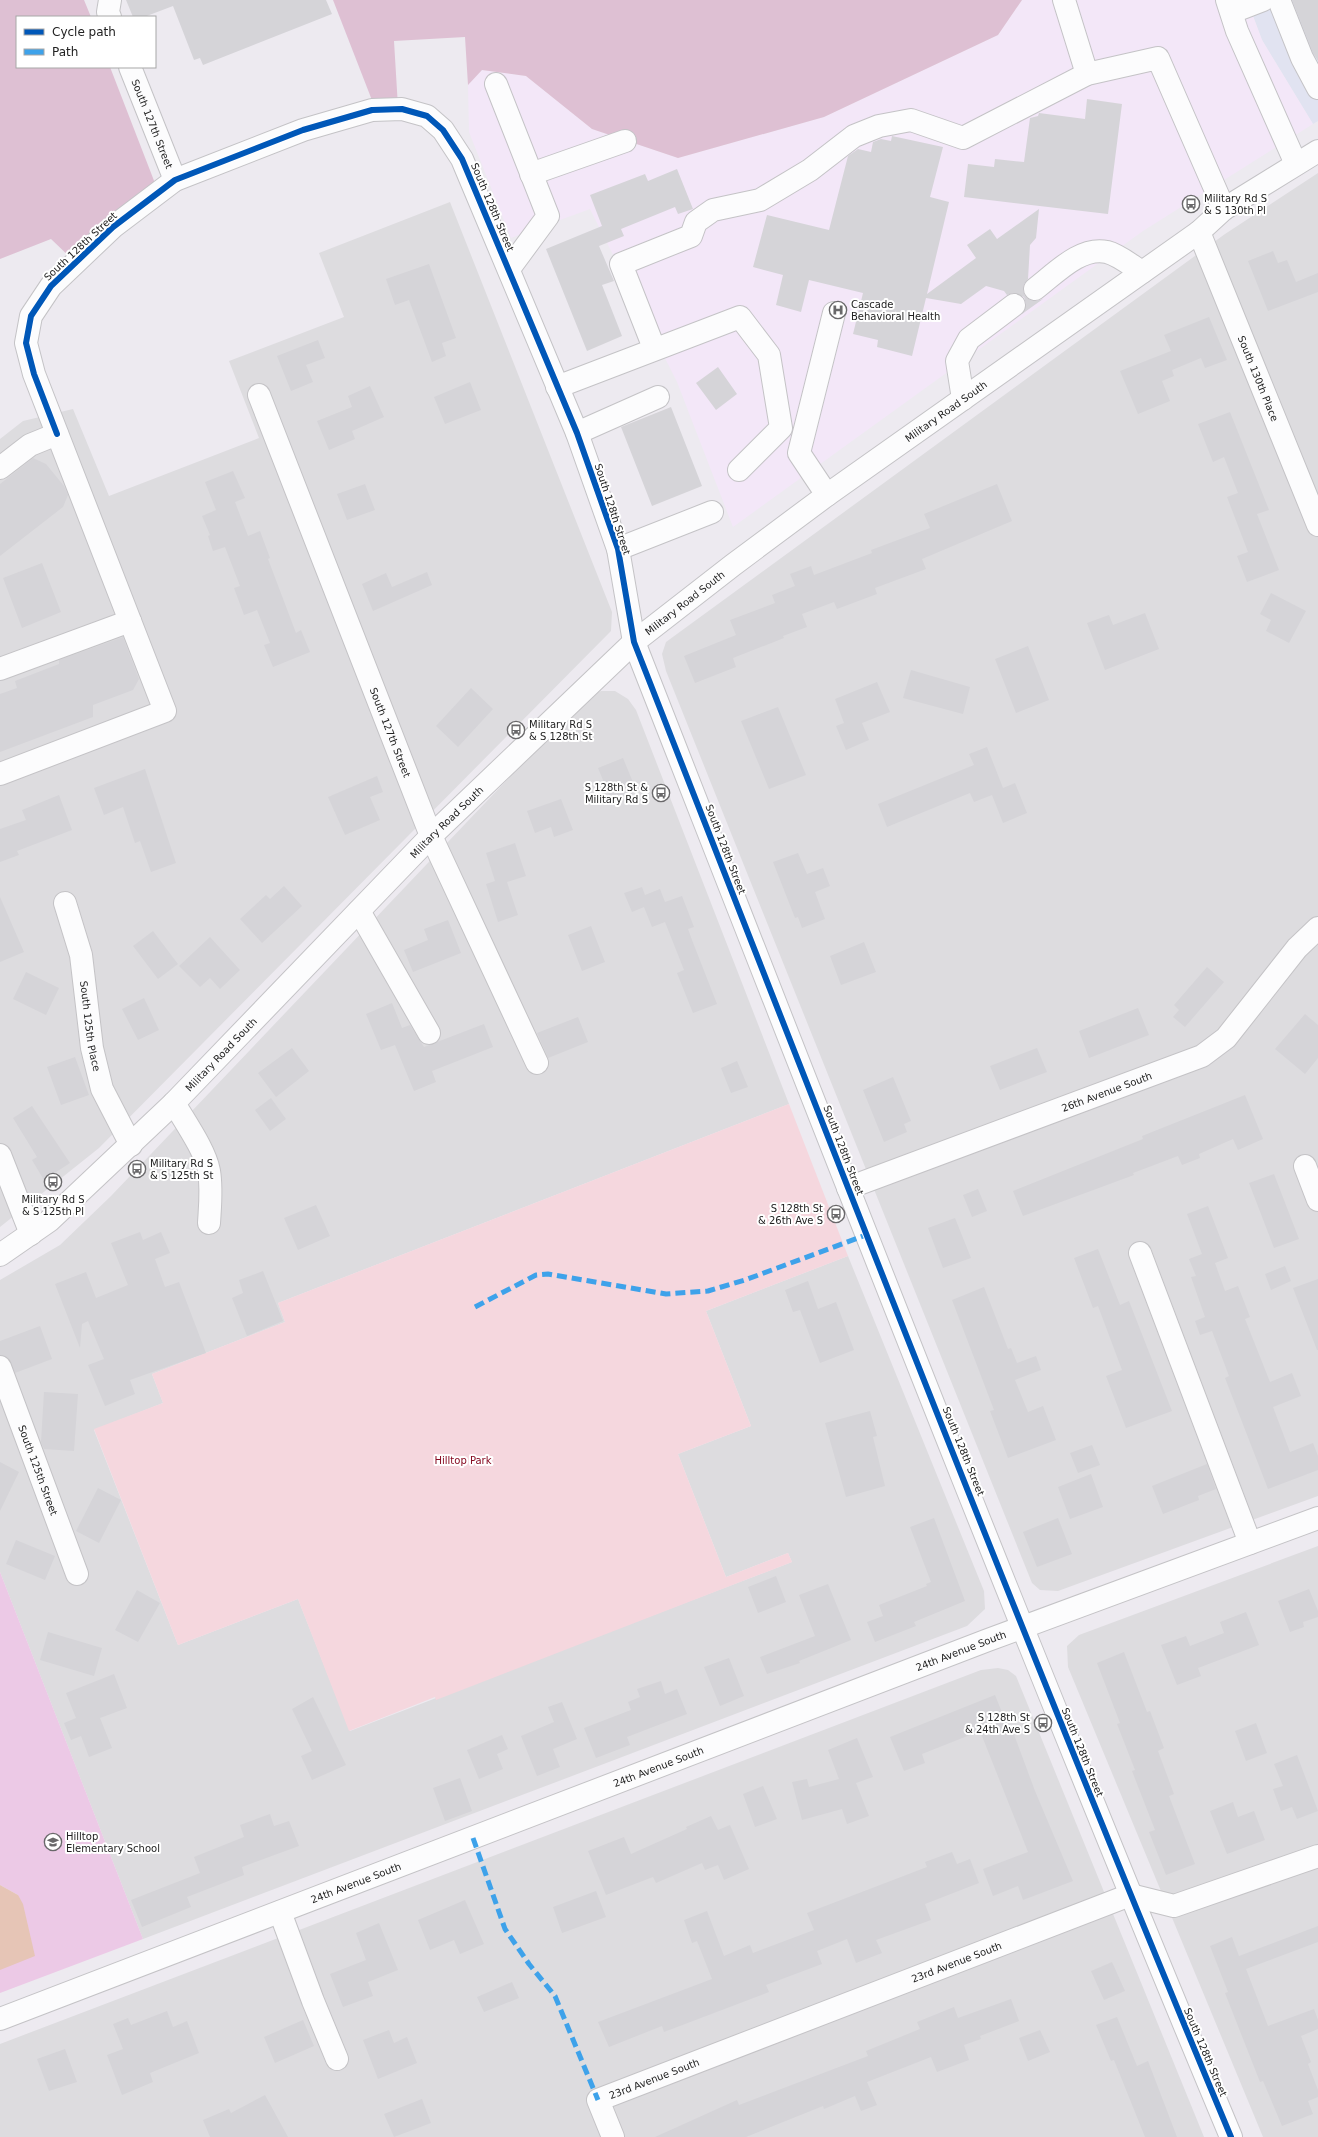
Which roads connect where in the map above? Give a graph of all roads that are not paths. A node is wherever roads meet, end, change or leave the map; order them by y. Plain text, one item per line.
1 (1064, 0) edge
2 (1263, 0) edge
3 (1279, 0) edge
4 (1229, 6) edge
5 (1311, 60) edge
6 (130, 68) edge
7 (1087, 74) junction
8 (496, 84) dead end
9 (1318, 88) edge
10 (625, 141) dead end
11 (1318, 150) edge
12 (1296, 164) junction
13 (531, 174) junction
14 (175, 180) junction
15 (1224, 208) junction
16 (1199, 232) junction
17 (509, 269) junction
18 (1142, 272) junction
19 (1035, 289) dead end
20 (1014, 305) dead end
21 (834, 313) dead end
22 (654, 348) junction
23 (557, 387) junction
24 (259, 395) dead end
25 (658, 398) dead end
26 (963, 399) junction
27 (780, 428) junction
28 (577, 433) junction
29 (57, 434) junction
30 (799, 453) junction
31 (0, 468) edge
32 (739, 470) dead end
33 (827, 495) junction
34 (712, 512) dead end
35 (1318, 525) edge
36 (618, 548) junction
37 (130, 620) junction
38 (634, 642) junction
39 (0, 669) edge
40 (0, 774) edge
41 (431, 836) junction
42 (65, 902) dead end
43 (359, 911) junction
44 (1318, 928) edge
45 (429, 1033) dead end
46 (537, 1063) dead end
47 (174, 1103) junction
48 (131, 1145) junction
49 (0, 1155) edge
50 (1305, 1166) dead end
51 (848, 1188) junction
52 (1318, 1200) edge
53 (209, 1223) dead end
54 (31, 1234) junction
55 (1140, 1253) dead end
56 (0, 1255) edge
57 (0, 1367) edge
58 (1318, 1518) edge
59 (1250, 1543) junction
60 (77, 1574) dead end
61 (1023, 1627) junction
62 (1318, 1856) edge
63 (1130, 1895) junction
64 (280, 1912) junction
65 (0, 2019) edge
66 (337, 2059) dead end
67 (613, 2137) edge
68 (1231, 2137) edge

1 - 7 street
2 - 4 street
3 - 5 street
4 - 12 street
5 - 9 street
6 - 14 street, South 127th Street
7 - 15 street
7 - 22 street
8 - 13 street
10 - 13 street
11 - 12 street, Military Road South
12 - 15 street, Military Road South
13 - 17 street
14 - 17 street, South 128th Street
14 - 29 street, South 128th Street
15 - 16 street, Military Road South
16 - 18 street, Military Road South
16 - 35 street, South 130th Place
17 - 23 street, South 128th Street
18 - 19 street
18 - 26 street, Military Road South
20 - 26 street
21 - 30 street
22 - 23 street
22 - 27 street
23 - 28 street, South 128th Street
24 - 41 street, South 127th Street
25 - 28 street
26 - 33 street, Military Road South
27 - 30 street
27 - 32 street
28 - 36 street, South 128th Street
29 - 31 street
29 - 37 street, South 128th Street
30 - 33 street
33 - 38 street, Military Road South
34 - 36 street
36 - 38 street, South 128th Street
37 - 39 street
37 - 40 street, South 128th Street
38 - 41 street, Military Road South
38 - 51 street, South 128th Street
41 - 43 street, Military Road South
41 - 46 street, South 127th Street
42 - 48 street, South 125th Place
43 - 45 street
43 - 47 street, Military Road South
44 - 51 street, 26th Avenue South
47 - 48 street, Military Road South
47 - 53 street
48 - 54 street, Military Road South
49 - 54 street
50 - 52 street
51 - 61 street, South 128th Street
54 - 56 street, Military Road South
55 - 59 street
57 - 60 street, South 125th Street
58 - 59 street, 24th Avenue South
59 - 61 street, 24th Avenue South
61 - 63 street, South 128th Street
61 - 64 street, 24th Avenue South
62 - 63 street
63 - 67 street, 23rd Avenue South
63 - 68 street, South 128th Street
64 - 65 street, 24th Avenue South
64 - 66 street

